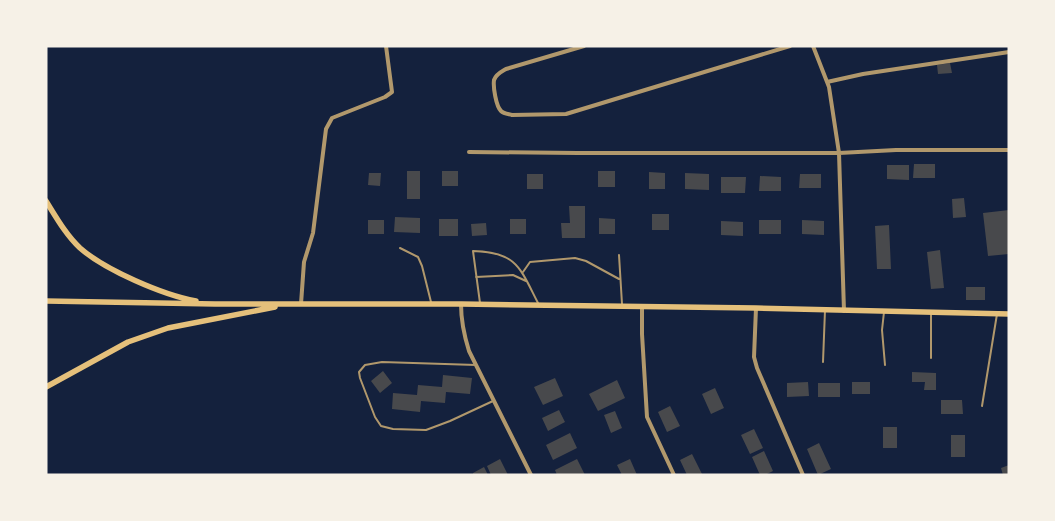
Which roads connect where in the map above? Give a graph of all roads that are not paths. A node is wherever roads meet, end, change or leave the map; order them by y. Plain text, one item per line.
1 (386, 46) edge
2 (584, 46) edge
3 (790, 46) edge
4 (813, 46) edge
5 (1009, 52) edge
6 (827, 82) junction
7 (1009, 150) edge
8 (470, 152) dead end
9 (839, 153) junction
10 (46, 201) edge
11 (400, 248) dead end
12 (619, 255) dead end
13 (522, 272) junction
14 (476, 277) junction
15 (619, 279) junction
16 (526, 281) junction
17 (46, 301) edge
18 (215, 304) junction
19 (287, 304) junction
20 (301, 304) junction
21 (432, 304) junction
22 (461, 304) junction
23 (480, 305) junction
24 (539, 306) junction
25 (622, 307) junction
26 (642, 307) junction
27 (756, 308) junction
28 (825, 310) junction
29 (844, 311) junction
30 (884, 312) junction
31 (930, 313) junction
32 (997, 314) junction
33 (1009, 314) edge
34 (931, 358) dead end
35 (823, 362) dead end
36 (885, 365) dead end
37 (476, 366) junction
38 (46, 387) edge
39 (493, 401) junction
40 (982, 406) dead end
41 (531, 475) edge
42 (674, 475) edge
43 (803, 475) edge

1 - 20 street
2 - 3 street
4 - 6 street
5 - 6 street
6 - 9 street
7 - 9 street
8 - 9 street
9 - 29 street
10 - 18 main road
11 - 21 lane
12 - 15 lane
13 - 14 lane
13 - 15 lane
13 - 16 lane
14 - 16 lane
14 - 23 lane
15 - 25 lane
16 - 24 lane
17 - 18 main road
18 - 19 main road
19 - 20 main road
19 - 38 main road
20 - 21 main road
21 - 22 main road
22 - 23 main road
22 - 37 street
23 - 24 main road
24 - 25 main road
25 - 26 main road
26 - 27 main road
26 - 42 street
27 - 28 main road
27 - 43 street
28 - 29 main road
28 - 35 lane
29 - 30 main road
30 - 31 main road
30 - 36 lane
31 - 32 main road
31 - 34 lane
32 - 33 main road
32 - 40 lane
37 - 39 street
37 - 39 lane
39 - 41 street

